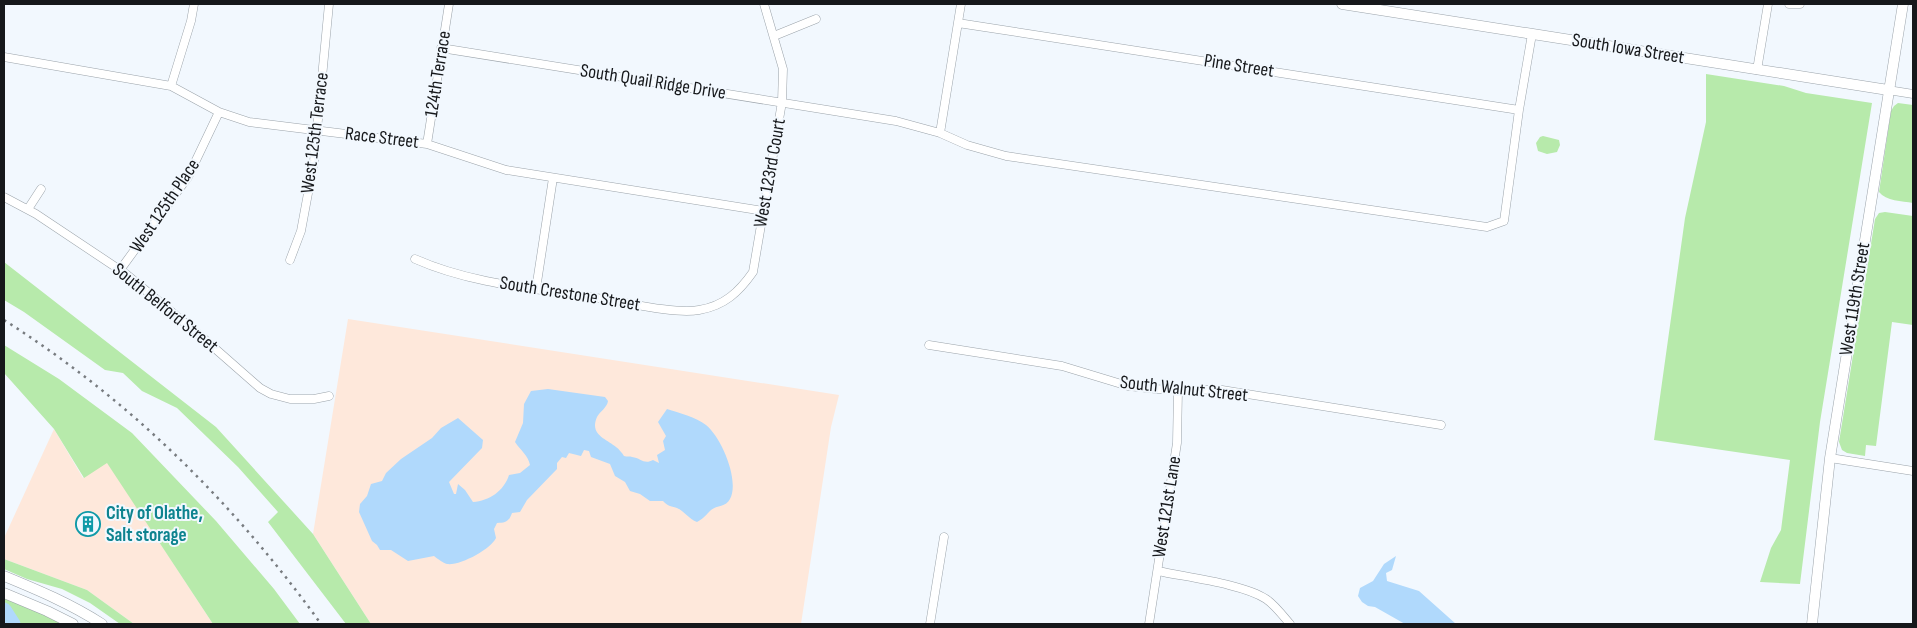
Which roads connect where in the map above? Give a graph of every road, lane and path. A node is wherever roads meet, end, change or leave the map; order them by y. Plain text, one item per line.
1 (194, 4) edge
2 (329, 4) edge
3 (448, 4) edge
4 (764, 4) edge
5 (961, 4) edge
6 (1342, 4) edge
7 (1768, 4) edge
8 (1789, 4) edge
9 (1800, 4) edge
10 (1903, 4) edge
11 (1358, 5) edge
12 (816, 19) dead end
13 (958, 23) junction
14 (1532, 34) junction
15 (774, 36) junction
16 (441, 48) junction
17 (4, 57) edge
18 (1757, 70) junction
19 (171, 86) junction
20 (1888, 90) junction
21 (1913, 94) edge
22 (782, 102) junction
23 (1519, 110) junction
24 (219, 112) junction
25 (317, 130) junction
26 (940, 133) junction
27 (427, 144) junction
28 (553, 178) junction
29 (41, 189) dead end
30 (4, 197) edge
31 (28, 209) junction
32 (764, 211) junction
33 (416, 259) dead end
34 (290, 260) dead end
35 (120, 270) junction
36 (536, 289) junction
37 (726, 301) joint
38 (929, 345) dead end
39 (1178, 390) junction
40 (329, 396) dead end
41 (1441, 426) dead end
42 (1830, 458) junction
43 (1913, 471) edge
44 (944, 537) dead end
45 (1158, 571) junction
46 (4, 576) edge
47 (4, 593) edge
48 (73, 624) edge
49 (102, 624) edge
50 (930, 624) edge
51 (1149, 624) edge
52 (1290, 624) edge
53 (1811, 624) edge

1 - 19 street
2 - 25 street, West 125th Terrace
3 - 16 street, 124th Terrace
4 - 15 street, West 123rd Court
5 - 13 street
6 - 11 main road, South Iowa Street
7 - 18 street
8 - 9 street
10 - 20 main road, West 119th Street
11 - 14 main road, South Iowa Street
12 - 15 street
13 - 23 street, Pine Street
13 - 26 street
14 - 18 main road, South Iowa Street
14 - 23 street
15 - 22 street, West 123rd Court
16 - 22 street, South Quail Ridge Drive
16 - 27 street, 124th Terrace
17 - 19 street, Race Street
18 - 20 main road, South Iowa Street
19 - 24 street, Race Street
20 - 21 street, South Iowa Street
20 - 42 main road, West 119th Street
22 - 26 street, South Quail Ridge Drive
22 - 32 street, West 123rd Court
23 - 26 street, South Quail Ridge Drive
24 - 25 street, Race Street
24 - 35 street, West 125th Place
25 - 27 street, Race Street
25 - 34 street, West 125th Terrace
27 - 28 street, Race Street
28 - 32 street, Race Street
28 - 36 street
29 - 31 street
30 - 31 street, South Belford Street
31 - 35 street, South Belford Street
32 - 37 street, West 123rd Court
33 - 36 street, South Crestone Street
35 - 40 street, South Belford Street
36 - 37 street, South Crestone Street
38 - 39 street, South Walnut Street
39 - 41 street, South Walnut Street
39 - 45 street, West 121st Lane
42 - 43 street
42 - 53 main road, West 119th Street
44 - 50 street
45 - 51 street, West 121st Lane
45 - 52 street
46 - 49 main road
47 - 48 main road

